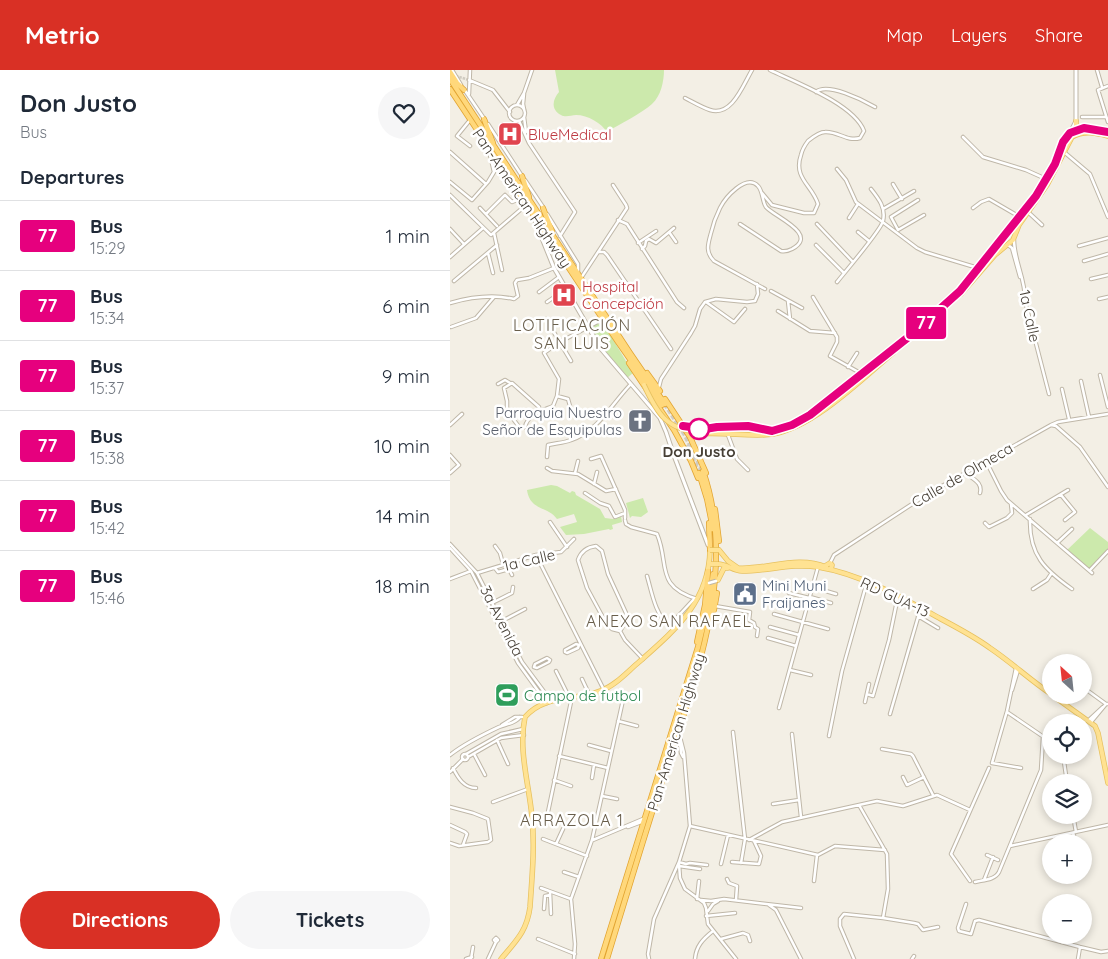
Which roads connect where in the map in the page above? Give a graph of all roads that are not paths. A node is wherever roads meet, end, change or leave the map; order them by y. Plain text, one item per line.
1 (470, 70) edge
2 (532, 70) edge
3 (752, 70) edge
4 (770, 70) edge
5 (1076, 70) edge
6 (1097, 70) edge
7 (451, 71) edge
8 (450, 80) edge
9 (469, 80) tunnel mouth
10 (1108, 86) edge
11 (1102, 88) junction
12 (450, 89) edge
13 (464, 90) joint
14 (816, 92) junction
15 (524, 93) junction
16 (469, 95) junction
17 (685, 98) dead end
18 (515, 106) junction
19 (875, 107) dead end
20 (524, 109) junction
21 (510, 112) junction
22 (524, 117) junction
23 (1082, 117) dead end
24 (1106, 117) junction
25 (484, 119) junction
26 (470, 120) junction
27 (519, 121) junction
28 (1076, 122) junction
29 (1108, 122) edge
30 (1084, 128) junction
31 (1076, 129) junction
32 (1070, 133) junction
33 (1108, 134) edge
34 (526, 136) junction
35 (963, 138) dead end
36 (470, 146) dead end
37 (1066, 146) junction
38 (495, 149) junction
39 (450, 152) edge
40 (1062, 153) junction
41 (493, 158) junction
42 (837, 169) dead end
43 (522, 176) junction
44 (1046, 179) junction
45 (450, 182) edge
46 (893, 184) dead end
47 (486, 185) junction
48 (613, 185) dead end
49 (871, 189) dead end
50 (914, 191) dead end
51 (519, 192) junction
52 (762, 193) junction
53 (450, 195) edge
54 (902, 198) junction
55 (516, 200) junction
56 (918, 200) dead end
57 (528, 204) junction
58 (858, 204) junction
59 (480, 208) dead end
60 (544, 208) joint
61 (973, 208) dead end
62 (883, 209) junction
63 (1028, 212) junction
64 (486, 214) junction
65 (924, 215) dead end
66 (1020, 217) junction
67 (1108, 217) edge
68 (849, 218) dead end
69 (618, 220) junction
70 (892, 221) junction
71 (883, 223) junction
72 (740, 224) dead end
73 (817, 224) dead end
74 (1042, 225) dead end
75 (497, 226) dead end
76 (888, 226) junction
77 (539, 227) junction
78 (483, 228) junction
79 (674, 228) dead end
80 (450, 229) edge
81 (656, 231) dead end
82 (669, 232) junction
83 (858, 232) dead end
84 (1007, 232) junction
85 (494, 233) junction
86 (1014, 237) junction
87 (558, 238) junction
88 (1108, 238) edge
89 (1002, 240) junction
90 (869, 241) junction
91 (676, 242) dead end
92 (638, 243) junction
93 (464, 244) junction
94 (497, 245) junction
95 (816, 245) dead end
96 (1008, 245) junction
97 (1079, 246) dead end
98 (642, 250) junction
99 (598, 252) junction
100 (488, 253) junction
101 (1108, 254) edge
102 (450, 256) edge
103 (1084, 260) dead end
104 (853, 262) junction
105 (554, 268) junction
106 (979, 269) junction
107 (502, 270) dead end
108 (493, 273) dead end
109 (844, 273) junction
110 (1108, 275) edge
111 (559, 277) junction
112 (1020, 277) dead end
113 (580, 278) junction
114 (1091, 279) dead end
115 (454, 281) dead end
116 (837, 282) dead end
117 (757, 284) junction
118 (967, 288) junction
119 (566, 289) junction
120 (766, 289) dead end
121 (772, 291) dead end
122 (539, 292) dead end
123 (495, 296) junction
124 (813, 297) dead end
125 (1108, 297) edge
126 (1099, 300) dead end
127 (788, 301) junction
128 (547, 302) dead end
129 (706, 302) junction
130 (450, 303) edge
131 (684, 308) dead end
132 (802, 308) dead end
133 (745, 309) dead end
134 (778, 312) dead end
135 (546, 319) dead end
136 (603, 319) junction
137 (790, 319) junction
138 (451, 326) dead end
139 (588, 327) junction
140 (835, 332) junction
141 (560, 342) junction
142 (621, 344) junction
143 (670, 349) dead end
144 (630, 353) junction
145 (857, 353) dead end
146 (571, 361) dead end
147 (848, 366) junction
148 (862, 374) junction
149 (1100, 374) dead end
150 (663, 376) junction
151 (652, 379) junction
152 (1081, 382) dead end
153 (510, 383) junction
154 (498, 384) dead end
155 (630, 385) junction
156 (644, 385) junction
157 (1062, 389) dead end
158 (659, 390) junction
159 (1049, 394) dead end
160 (557, 396) junction
161 (1107, 401) edge
162 (570, 406) dead end
163 (1108, 407) edge
164 (540, 411) junction
165 (462, 414) dead end
166 (1108, 414) edge
167 (1089, 415) junction
168 (813, 416) junction
169 (677, 417) junction
170 (1069, 418) junction
171 (806, 424) dead end
172 (450, 425) edge
173 (1051, 425) junction
174 (683, 426) junction
175 (748, 426) junction
176 (696, 429) junction
177 (674, 430) junction
178 (712, 434) junction
179 (718, 434) junction
180 (728, 435) junction
181 (690, 437) junction
182 (680, 439) junction
183 (450, 455) edge
184 (547, 457) dead end
185 (591, 459) dead end
186 (578, 461) dead end
187 (986, 461) junction
188 (547, 468) dead end
189 (748, 470) dead end
190 (597, 472) dead end
191 (701, 472) tunnel mouth
192 (450, 473) edge
193 (575, 473) junction
194 (966, 473) junction
195 (708, 482) junction
196 (594, 484) junction
197 (700, 484) junction
198 (1108, 487) edge
199 (616, 489) junction
200 (1068, 490) dead end
201 (707, 492) junction
202 (585, 493) dead end
203 (980, 493) dead end
204 (1061, 495) junction
205 (710, 500) junction
206 (1011, 504) junction
207 (707, 508) junction
208 (625, 513) junction
209 (1026, 515) junction
210 (1030, 519) junction
211 (1065, 520) dead end
212 (550, 522) dead end
213 (985, 523) dead end
214 (1072, 530) dead end
215 (707, 532) junction
216 (574, 539) dead end
217 (1057, 543) junction
218 (450, 544) edge
219 (495, 546) dead end
220 (567, 547) junction
221 (450, 548) edge
222 (710, 550) junction
223 (720, 550) junction
224 (1108, 552) edge
225 (536, 555) junction
226 (466, 564) junction
227 (503, 564) junction
228 (711, 564) junction
229 (719, 564) junction
230 (819, 566) junction
231 (832, 567) junction
232 (494, 568) junction
233 (471, 571) junction
234 (708, 571) junction
235 (736, 571) junction
236 (477, 573) junction
237 (1051, 574) junction
238 (512, 575) dead end
239 (647, 576) dead end
240 (450, 579) edge
241 (717, 580) junction
242 (867, 582) junction
243 (708, 583) junction
244 (513, 587) dead end
245 (702, 587) junction
246 (812, 587) junction
247 (1033, 588) dead end
248 (1072, 589) dead end
249 (790, 593) dead end
250 (836, 594) dead end
251 (898, 596) junction
252 (810, 598) junction
253 (696, 599) junction
254 (492, 603) junction
255 (831, 603) dead end
256 (714, 606) junction
257 (921, 608) junction
258 (525, 610) dead end
259 (774, 614) dead end
260 (918, 616) junction
261 (502, 621) junction
262 (803, 622) junction
263 (770, 627) dead end
264 (938, 628) dead end
265 (828, 629) dead end
266 (620, 631) junction
267 (799, 635) junction
268 (757, 636) dead end
269 (768, 638) dead end
270 (580, 644) junction
271 (796, 646) junction
272 (643, 659) junction
273 (534, 667) junction
274 (695, 669) junction
275 (1017, 669) junction
276 (528, 670) junction
277 (790, 670) junction
278 (556, 671) dead end
279 (596, 672) junction
280 (811, 675) dead end
281 (582, 679) dead end
282 (616, 682) junction
283 (693, 682) junction
284 (869, 684) dead end
285 (686, 688) junction
286 (1042, 688) edge
287 (604, 690) junction
288 (589, 694) junction
289 (867, 694) junction
290 (1092, 694) edge
291 (570, 697) junction
292 (624, 700) dead end
293 (549, 702) junction
294 (864, 702) dead end
295 (1065, 704) edge
296 (1106, 705) edge
297 (780, 708) dead end
298 (1007, 712) junction
299 (890, 714) dead end
300 (1080, 714) edge
301 (523, 717) junction
302 (1092, 719) edge
303 (618, 721) junction
304 (680, 723) junction
305 (1092, 724) edge
306 (637, 726) dead end
307 (676, 728) junction
308 (524, 729) junction
309 (733, 732) dead end
310 (672, 733) junction
311 (792, 734) dead end
312 (524, 735) junction
313 (829, 736) dead end
314 (1042, 736) edge
315 (496, 738) junction
316 (589, 745) dead end
317 (882, 749) dead end
318 (473, 751) junction
319 (612, 751) junction
320 (1042, 754) edge
321 (450, 755) edge
322 (559, 756) junction
323 (668, 762) junction
324 (508, 764) dead end
325 (594, 765) junction
326 (453, 768) junction
327 (608, 768) junction
328 (989, 768) dead end
329 (1021, 768) dead end
330 (450, 772) edge
331 (485, 775) dead end
332 (903, 777) dead end
333 (924, 777) junction
334 (592, 778) dead end
335 (554, 780) junction
336 (1108, 780) edge
337 (571, 786) dead end
338 (476, 788) dead end
339 (528, 788) junction
340 (602, 796) junction
341 (933, 796) junction
342 (616, 799) dead end
343 (800, 800) junction
344 (493, 802) dead end
345 (773, 804) dead end
346 (859, 805) junction
347 (450, 806) edge
348 (970, 810) junction
349 (548, 812) dead end
350 (801, 818) junction
351 (644, 820) junction
352 (1074, 824) edge
353 (450, 825) edge
354 (1108, 825) edge
355 (690, 826) junction
356 (563, 829) dead end
357 (1074, 832) junction
358 (1066, 834) edge
359 (728, 835) junction
360 (543, 839) dead end
361 (745, 839) junction
362 (1042, 839) edge
363 (592, 840) junction
364 (749, 840) junction
365 (754, 841) junction
366 (450, 843) edge
367 (556, 844) junction
368 (463, 845) junction
369 (1010, 846) junction
370 (885, 850) junction
371 (816, 855) junction
372 (988, 855) dead end
373 (587, 856) junction
374 (993, 857) junction
375 (998, 860) dead end
376 (732, 862) dead end
377 (741, 863) junction
378 (679, 864) junction
379 (722, 864) dead end
380 (707, 865) dead end
381 (700, 869) dead end
382 (564, 872) dead end
383 (579, 877) junction
384 (727, 879) dead end
385 (670, 880) junction
386 (984, 880) junction
387 (699, 881) dead end
388 (814, 881) dead end
389 (970, 881) dead end
390 (975, 882) dead end
391 (681, 883) junction
392 (541, 888) dead end
393 (550, 893) junction
394 (571, 899) junction
395 (697, 899) junction
396 (719, 900) junction
397 (736, 900) junction
398 (767, 904) junction
399 (966, 904) dead end
400 (801, 908) dead end
401 (544, 909) dead end
402 (735, 912) dead end
403 (551, 914) dead end
404 (706, 914) junction
405 (883, 918) junction
406 (938, 927) dead end
407 (713, 931) junction
408 (492, 935) dead end
409 (538, 939) dead end
410 (721, 939) junction
411 (750, 941) dead end
412 (473, 947) dead end
413 (1080, 947) junction
414 (1108, 951) edge
415 (575, 954) junction
416 (472, 958) edge
417 (466, 959) edge
418 (488, 959) edge
419 (501, 959) edge
420 (574, 959) edge
421 (601, 959) edge
422 (606, 959) edge
423 (649, 959) edge
424 (695, 959) edge
425 (736, 959) edge
426 (801, 959) edge
427 (854, 959) edge
428 (1078, 959) edge

1 - 16 street
2 - 15 street
3 - 17 street
4 - 14 street
5 - 28 street
6 - 11 street
7 - 13 highway
8 - 38 highway, Pan-American Highway
9 - 21 street
10 - 11 street
11 - 24 street
12 - 26 highway, Pan-American Highway
13 - 16 street
14 - 19 street
14 - 52 street
15 - 18 street
15 - 20 street
16 - 25 street
18 - 20 street
18 - 21 street
20 - 22 street
21 - 27 street
22 - 27 street
22 - 34 street
23 - 24 street
24 - 29 street
25 - 38 highway
25 - 43 street
26 - 36 street
26 - 41 highway, Pan-American Highway
27 - 34 street
28 - 30 street
28 - 31 main road
28 - 32 street
30 - 31 main road
30 - 33 main road
31 - 32 main road
31 - 37 main road
32 - 40 main road
33 - 37 main road
34 - 87 street
35 - 44 street
37 - 40 main road
38 - 57 highway, Pan-American Highway
39 - 47 street
40 - 44 main road
40 - 63 main road
40 - 67 street
41 - 47 street
41 - 51 highway, Pan-American Highway
42 - 58 street
43 - 57 highway
43 - 60 street
44 - 66 main road
45 - 47 street
46 - 54 street
48 - 69 street
49 - 62 street
50 - 54 street
51 - 55 street
51 - 57 highway, Pan-American Highway
52 - 72 street
52 - 117 street
53 - 78 street
54 - 62 street
55 - 57 street
55 - 64 street
56 - 70 street
57 - 77 highway, Pan-American Highway
57 - 85 street
57 - 87 highway, Pan-American Highway
58 - 68 street
58 - 71 street
59 - 64 street
60 - 87 highway
61 - 66 street
62 - 71 street
63 - 74 street
63 - 86 main road
64 - 75 street
65 - 70 street
66 - 84 main road
69 - 92 street
69 - 99 street
70 - 76 street
71 - 76 street
71 - 90 street
73 - 104 street
76 - 106 street
77 - 105 street
77 - 113 highway, Pan-American Highway
78 - 85 street
78 - 93 street
79 - 82 street
80 - 93 street
81 - 92 street
82 - 91 street
82 - 98 street
83 - 90 street
84 - 86 main road
84 - 89 main road
85 - 94 street
86 - 96 main road
86 - 159 street, 1a Calle
87 - 113 highway, Pan-American Highway
88 - 97 street
89 - 96 main road
89 - 106 main road
90 - 104 street
92 - 98 street
93 - 102 street
94 - 100 street
94 - 107 street
95 - 109 street
96 - 112 street, 1a Calle
96 - 118 main road
98 - 131 street
99 - 113 street
99 - 143 street
100 - 108 street
100 - 115 street
101 - 103 street
104 - 109 street
105 - 111 street
105 - 123 street
106 - 118 main road
106 - 148 main road
109 - 116 street
110 - 114 street
111 - 119 street
111 - 122 street
113 - 136 highway, Pan-American Highway
113 - 142 highway, Pan-American Highway
117 - 120 street
117 - 129 street
118 - 168 main road
119 - 128 street
119 - 139 street
121 - 127 street
123 - 130 street
123 - 138 street
124 - 140 street
125 - 126 street
127 - 132 street
127 - 137 street
129 - 133 street
129 - 150 street
134 - 137 street
135 - 141 street
136 - 139 street
136 - 142 highway, Pan-American Highway
137 - 140 street
139 - 141 street
139 - 155 street
140 - 147 street
141 - 146 street
141 - 160 street
142 - 144 highway, Pan-American Highway
142 - 144 highway, Pan-American Highway
142 - 156 highway
144 - 151 highway
145 - 147 street
147 - 148 street
148 - 175 main road
149 - 161 street
150 - 151 street
150 - 158 street
151 - 158 highway
152 - 167 street
153 - 154 street
153 - 164 street
153 - 164 street
155 - 184 street
155 - 215 street
156 - 177 highway
156 - 178 main road, bridge
157 - 170 street
158 - 169 highway
160 - 162 street
160 - 164 street
161 - 163 street
165 - 172 street
166 - 167 street, Calle de Olmeca
167 - 170 street, Calle de Olmeca
168 - 171 main road
168 - 180 main road
169 - 174 highway
169 - 176 main road
170 - 173 street, Calle de Olmeca
173 - 187 street, Calle de Olmeca
173 - 198 street
174 - 176 main road
174 - 177 highway
174 - 181 highway
175 - 176 main road
175 - 179 main road
177 - 182 highway
178 - 179 main road
178 - 181 main road
179 - 180 main road
180 - 189 street
181 - 182 highway
181 - 195 highway
182 - 197 highway
183 - 192 street
185 - 199 street
186 - 193 street
187 - 194 street, Calle de Olmeca
187 - 206 street
188 - 193 street
190 - 196 street
191 - 201 highway, Pan-American Highway
193 - 196 street
194 - 203 street
194 - 231 street, Calle de Olmeca
195 - 201 highway
195 - 205 highway
196 - 199 street
197 - 201 highway
197 - 207 highway
199 - 208 street
200 - 204 street
201 - 205 highway, Pan-American Highway
202 - 208 street
204 - 209 street
204 - 211 street
205 - 207 highway
205 - 223 highway
205 - 274 highway, Pan-American Highway
206 - 209 street
206 - 213 street
207 - 215 highway
208 - 253 street
209 - 210 street
210 - 217 street
210 - 237 street
212 - 220 street
214 - 217 street
215 - 222 highway
216 - 220 street, 1a Calle
217 - 224 street
218 - 226 street, 3a Avenida
219 - 227 street
220 - 225 street, 1a Calle
221 - 226 street, 3a Avenida
222 - 223 main road, bridge
222 - 228 main road
223 - 229 highway
223 - 230 main road, RD GUA-13
225 - 227 street, 1a Calle
225 - 270 street
226 - 233 street, 3a Avenida
226 - 236 street, 3a Avenida
227 - 232 street, 1a Calle
228 - 229 main road, bridge
228 - 234 main road
229 - 235 main road, RD GUA-13
229 - 241 highway
230 - 231 main road, RD GUA-13
230 - 231 main road
230 - 235 main road, RD GUA-13
230 - 246 street
231 - 242 main road, RD GUA-13
232 - 236 street, 1a Calle
232 - 238 street
233 - 236 street
233 - 240 street
233 - 293 street, 3a Avenida
234 - 243 highway
234 - 245 main road
235 - 241 main road
236 - 254 street, 3a Avenida
237 - 247 street
237 - 248 street
239 - 253 street
241 - 243 street, bridge
241 - 256 highway
242 - 251 main road, RD GUA-13
242 - 313 street
243 - 245 street
243 - 274 highway
244 - 254 street
245 - 253 main road
246 - 250 street
246 - 252 street
249 - 252 street
251 - 257 main road, RD GUA-13
251 - 289 street
252 - 255 street
252 - 262 street
253 - 272 main road
254 - 261 street, 3a Avenida
256 - 268 street
256 - 274 highway
257 - 260 street
257 - 275 main road, RD GUA-13
258 - 261 street
259 - 262 street
260 - 264 street
260 - 299 street
261 - 276 street, 3a Avenida
262 - 265 street
262 - 267 street
263 - 267 street
266 - 266 street
266 - 272 street
267 - 271 street
269 - 271 street
270 - 270 street
270 - 279 street
271 - 277 street
272 - 282 main road
273 - 273 street
273 - 276 street
274 - 283 highway, Pan-American Highway
274 - 285 highway, Pan-American Highway
275 - 286 main road, RD GUA-13
275 - 298 street
276 - 293 street, 3a Avenida
277 - 280 street
277 - 297 street
278 - 291 street
279 - 282 street
279 - 287 street
281 - 288 street
282 - 287 main road
283 - 285 highway
283 - 304 highway, Pan-American Highway
284 - 289 street
285 - 304 highway
285 - 307 highway, Pan-American Highway
287 - 288 main road
288 - 291 main road
289 - 294 street
290 - 296 street
291 - 293 main road
291 - 322 street
292 - 303 street
293 - 301 main road
295 - 300 main road, RD GUA-13
296 - 302 street
298 - 314 street
298 - 329 street
301 - 308 main road
301 - 321 street
303 - 306 street
303 - 319 street
304 - 307 highway, Pan-American Highway
305 - 336 main road
307 - 310 highway, Pan-American Highway
307 - 323 highway, Pan-American Highway
307 - 355 street
308 - 312 main road
308 - 315 street
309 - 361 street
310 - 323 highway
310 - 351 highway, Pan-American Highway
311 - 343 street
312 - 315 street
312 - 339 main road
315 - 318 street
315 - 324 street
316 - 319 street
317 - 333 street
318 - 326 street
318 - 331 street
319 - 327 street
320 - 369 street
322 - 325 street
322 - 335 street
323 - 422 highway, Pan-American Highway
325 - 327 street
325 - 334 street
326 - 330 street
326 - 338 street
327 - 340 street
328 - 348 street
332 - 333 street
333 - 341 street
335 - 337 street
335 - 349 street
339 - 344 street
339 - 419 main road
340 - 342 street
340 - 363 street
341 - 346 street
341 - 348 street
343 - 345 street
343 - 350 street
346 - 350 street
346 - 370 street
347 - 368 street
348 - 389 street
350 - 364 street
351 - 363 street
351 - 421 highway, Pan-American Highway
352 - 357 street
353 - 368 street
354 - 357 street
355 - 359 street
355 - 378 street
356 - 367 street
357 - 358 street
359 - 361 street
359 - 379 street
360 - 367 street
361 - 364 street
361 - 377 street
362 - 369 street
363 - 373 street
364 - 365 street
365 - 371 street
365 - 377 street
366 - 368 street
367 - 373 street
369 - 386 street
370 - 371 street
370 - 405 street
371 - 388 street
372 - 374 street
373 - 383 street
374 - 375 street
374 - 386 street
376 - 377 street
378 - 380 street
378 - 381 street
378 - 385 street
378 - 391 street
382 - 383 street
383 - 394 street
384 - 397 street
385 - 391 street
385 - 423 street
386 - 390 street
387 - 395 street
391 - 395 street
392 - 393 street
393 - 394 street
393 - 401 street
393 - 403 street
394 - 415 street
395 - 396 street
395 - 404 street
396 - 397 street
396 - 404 street
397 - 398 street
398 - 400 street
398 - 426 street
399 - 413 street
402 - 404 street
404 - 407 street
405 - 406 street
405 - 427 street
407 - 410 street
407 - 424 street
408 - 418 street
409 - 415 street
410 - 411 street
410 - 425 street
412 - 416 street
413 - 414 street
413 - 428 street
415 - 420 street
416 - 417 street

